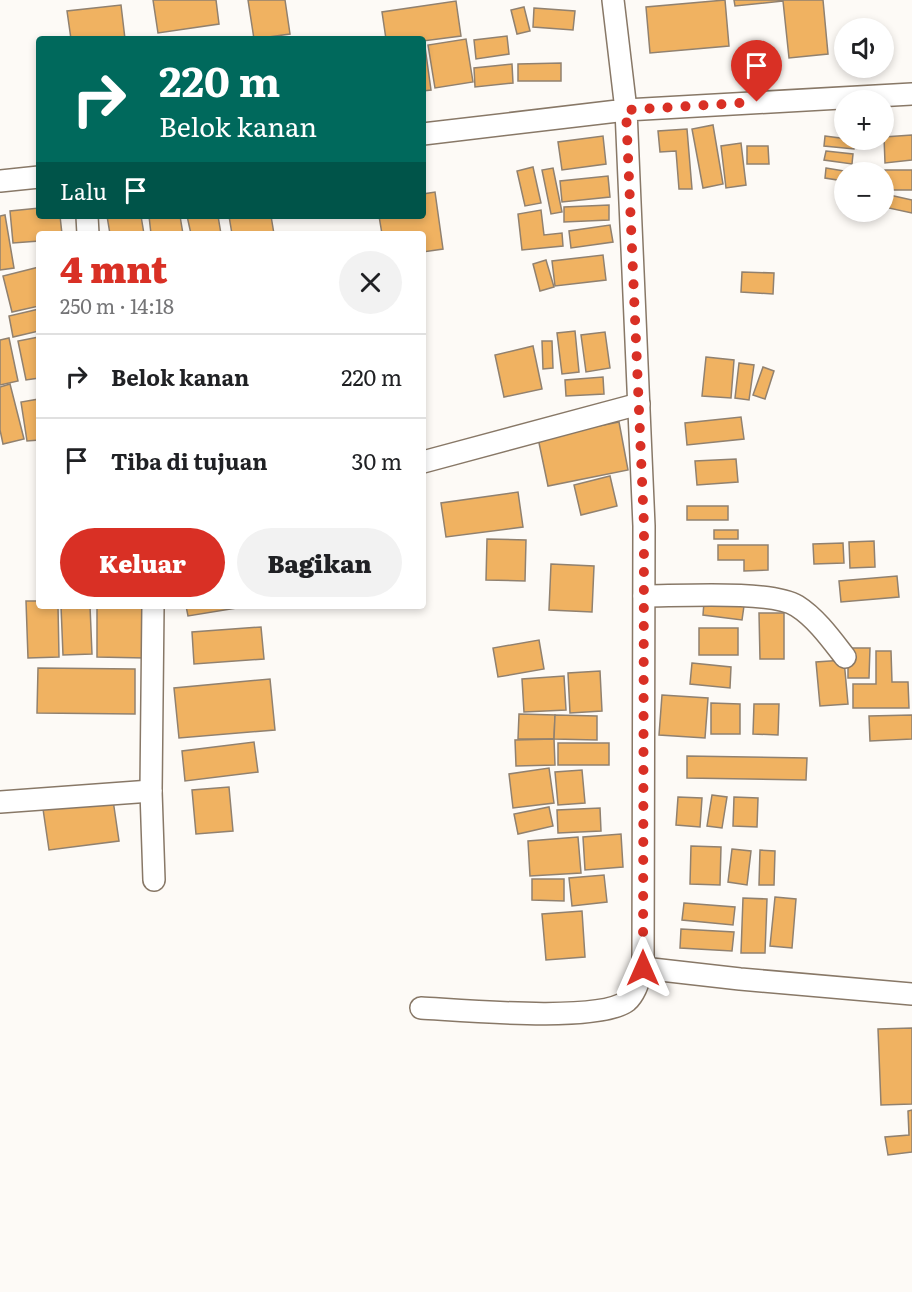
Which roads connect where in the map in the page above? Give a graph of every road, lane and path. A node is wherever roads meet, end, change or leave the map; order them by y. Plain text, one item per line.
1 (613, 0) edge
2 (912, 94) edge
3 (626, 110) junction
4 (426, 134) edge
5 (36, 177) edge
6 (0, 181) edge
7 (639, 404) junction
8 (426, 461) edge
9 (644, 596) junction
10 (153, 609) edge
11 (845, 657) dead end
12 (151, 790) junction
13 (0, 802) edge
14 (154, 880) dead end
15 (643, 968) junction
16 (912, 994) edge
17 (421, 1008) dead end

1 - 3 street
2 - 3 street
3 - 4 street
3 - 7 street
5 - 6 street
7 - 8 street
7 - 9 street
9 - 11 street
9 - 15 street
10 - 12 street
12 - 13 street
12 - 14 street
15 - 16 street
15 - 17 street

